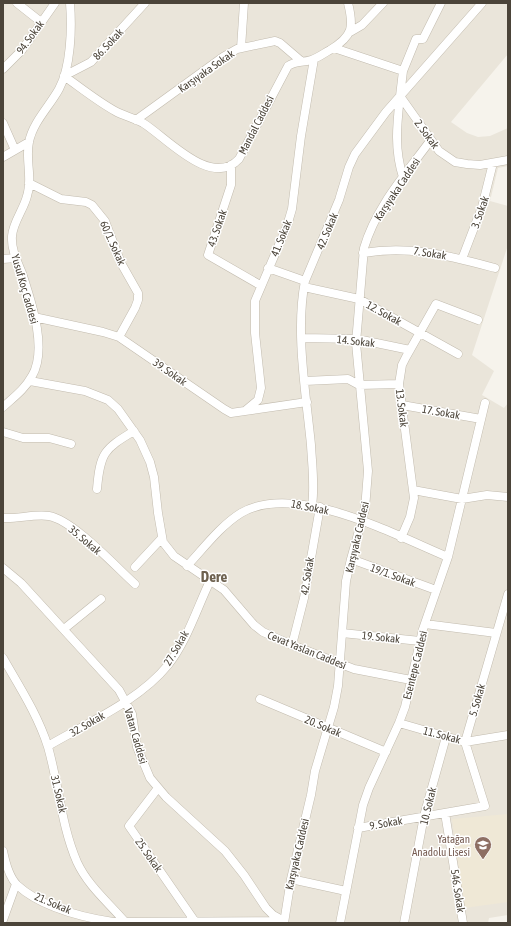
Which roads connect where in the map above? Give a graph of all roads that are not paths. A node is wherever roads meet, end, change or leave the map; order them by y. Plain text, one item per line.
1 (17, 3) edge
2 (55, 3) edge
3 (70, 3) edge
4 (145, 3) edge
5 (244, 3) edge
6 (348, 3) edge
7 (383, 3) edge
8 (441, 3) edge
9 (482, 3) edge
10 (41, 22) junction
11 (350, 32) junction
12 (241, 48) junction
13 (334, 48) junction
14 (314, 58) junction
15 (301, 61) junction
16 (3, 69) edge
17 (402, 71) junction
18 (64, 76) junction
19 (400, 96) junction
20 (136, 120) junction
21 (3, 123) edge
22 (430, 141) junction
23 (29, 142) junction
24 (15, 150) junction
25 (3, 157) edge
26 (508, 160) edge
27 (493, 163) junction
28 (231, 165) junction
29 (404, 177) junction
30 (29, 184) junction
31 (364, 253) junction
32 (16, 258) junction
33 (3, 259) edge
34 (462, 259) junction
35 (268, 268) junction
36 (496, 268) dead end
37 (305, 284) junction
38 (260, 285) junction
39 (359, 299) junction
40 (34, 317) junction
41 (478, 320) dead end
42 (419, 332) junction
43 (119, 337) junction
44 (302, 338) junction
45 (357, 339) junction
46 (410, 350) junction
47 (458, 354) dead end
48 (30, 381) junction
49 (305, 381) junction
50 (399, 384) junction
51 (359, 385) junction
52 (307, 402) junction
53 (484, 403) dead end
54 (402, 405) junction
55 (3, 407) edge
56 (246, 410) junction
57 (481, 419) junction
58 (134, 431) junction
59 (3, 432) edge
60 (71, 444) dead end
61 (97, 489) dead end
62 (413, 490) junction
63 (508, 497) edge
64 (462, 499) junction
65 (312, 506) junction
66 (320, 507) junction
67 (3, 518) edge
68 (362, 522) junction
69 (162, 538) junction
70 (401, 538) junction
71 (448, 557) junction
72 (350, 559) junction
73 (187, 566) junction
74 (135, 567) dead end
75 (3, 568) edge
76 (210, 581) junction
77 (135, 584) dead end
78 (436, 590) junction
79 (508, 594) edge
80 (101, 599) dead end
81 (425, 624) junction
82 (64, 629) junction
83 (342, 633) junction
84 (496, 634) junction
85 (420, 642) junction
86 (292, 645) junction
87 (3, 658) edge
88 (340, 664) junction
89 (411, 680) junction
90 (260, 699) dead end
91 (126, 701) junction
92 (399, 723) junction
93 (328, 728) junction
94 (508, 735) edge
95 (446, 736) junction
96 (465, 742) junction
97 (48, 746) junction
98 (386, 752) junction
99 (158, 788) junction
100 (445, 813) junction
101 (424, 816) junction
102 (358, 828) junction
103 (3, 851) edge
104 (291, 879) junction
105 (16, 884) junction
106 (346, 891) junction
107 (3, 920) edge
108 (196, 922) edge
109 (284, 922) edge
110 (126, 923) edge
111 (340, 923) edge
112 (404, 923) edge
113 (463, 923) edge

1 - 10 street
2 - 10 street, 94. Sokak
3 - 18 street, Yusuf Koç Caddesi
4 - 18 street, 86. Sokak
5 - 12 street
6 - 11 street
7 - 11 street, Mandal Caddesi
8 - 17 street, 2. Sokak
9 - 19 street, 42. Sokak
10 - 16 street, 94. Sokak
11 - 13 street, Mandal Caddesi
12 - 15 street, Karşıyaka Sokak
12 - 20 street, Karşıyaka Sokak
13 - 14 street, Mandal Caddesi
13 - 17 street
14 - 15 street, Mandal Caddesi
14 - 35 street, 41. Sokak
15 - 28 street, Mandal Caddesi
17 - 19 street, 2. Sokak
18 - 20 street, Mandal Caddesi
18 - 23 street, Yusuf Koç Caddesi
19 - 22 street, 2. Sokak
19 - 29 street, 2. Sokak
19 - 37 street, 42. Sokak
20 - 28 street, Mandal Caddesi
21 - 24 street
22 - 27 street, 2. Sokak
22 - 29 street, Karşıyaka Caddesi
23 - 24 street
23 - 30 street, Yusuf Koç Caddesi
24 - 25 street
26 - 27 street, 2. Sokak
27 - 34 street, 3. Sokak
28 - 38 street, 43. Sokak
29 - 31 street, Karşıyaka Caddesi
30 - 32 street, Yusuf Koç Caddesi
30 - 43 street, 60/1. Sokak
31 - 34 street, 7. Sokak
31 - 39 street, Karşıyaka Caddesi
32 - 33 street
32 - 40 street, Yusuf Koç Caddesi
34 - 36 street, 7. Sokak
35 - 37 street, 12. Sokak
35 - 38 street, 41. Sokak
37 - 39 street, 12. Sokak
37 - 44 street, 42. Sokak
38 - 56 street, 41. Sokak
39 - 42 street, 12. Sokak
39 - 45 street, Karşıyaka Caddesi
40 - 43 street, 39. Sokak
40 - 48 street, Yusuf Koç Caddesi
41 - 42 street, 13. Sokak
42 - 46 street, 13. Sokak
42 - 47 street, 12. Sokak
43 - 56 street, 39. Sokak
44 - 45 street, 14. Sokak
44 - 49 street, 42. Sokak
45 - 46 street, 14. Sokak
45 - 51 street, Karşıyaka Caddesi
46 - 50 street, 13. Sokak
48 - 55 street, Yusuf Koç Caddesi
48 - 58 street, Cevat Yaslan Caddesi
49 - 51 street
49 - 52 street, 42. Sokak
50 - 51 street
50 - 54 street, 13. Sokak
51 - 68 street, Karşıyaka Caddesi
52 - 56 street, 39. Sokak
52 - 65 street, 42. Sokak
53 - 57 street, Esentepe Caddesi
54 - 57 street, 17. Sokak
54 - 62 street, 13. Sokak
57 - 64 street, Esentepe Caddesi
58 - 61 street
58 - 69 street, Cevat Yaslan Caddesi
59 - 60 street
62 - 64 street
62 - 70 street, 13. Sokak
63 - 64 street
64 - 71 street, Esentepe Caddesi
65 - 66 street, 18. Sokak
65 - 73 street, 18. Sokak
66 - 68 street, 18. Sokak
66 - 86 street, 42. Sokak
67 - 77 street, 35. Sokak
68 - 70 street, 18. Sokak
68 - 72 street, Karşıyaka Caddesi
69 - 73 street, Cevat Yaslan Caddesi
69 - 74 street
70 - 71 street, 18. Sokak
71 - 78 street, Esentepe Caddesi
72 - 78 street, 19/1. Sokak
72 - 83 street, Karşıyaka Caddesi
73 - 76 street, Cevat Yaslan Caddesi
75 - 82 street, Vatan Caddesi
76 - 86 street, Cevat Yaslan Caddesi
76 - 91 street, 27. Sokak
78 - 81 street, Esentepe Caddesi
79 - 84 street, 5. Sokak
80 - 82 street
81 - 84 street
81 - 85 street, Esentepe Caddesi
82 - 91 street, Vatan Caddesi
83 - 85 street, 19. Sokak
83 - 88 street, Karşıyaka Caddesi
84 - 96 street, 5. Sokak
85 - 89 street, Esentepe Caddesi
86 - 88 street, Cevat Yaslan Caddesi
87 - 97 street, 31. Sokak
88 - 89 street, Cevat Yaslan Caddesi
88 - 93 street, Karşıyaka Caddesi
89 - 92 street, Esentepe Caddesi
90 - 93 street, 20. Sokak
91 - 97 street, 32. Sokak
91 - 99 street, Vatan Caddesi
92 - 95 street, 11. Sokak
92 - 98 street, Esentepe Caddesi
93 - 98 street, 20. Sokak
93 - 104 street, Karşıyaka Caddesi
94 - 96 street, 11. Sokak
95 - 96 street, 11. Sokak
95 - 101 street, 10. Sokak
96 - 100 street, 9. Sokak
97 - 110 street, 31. Sokak
98 - 102 street, Esentepe Caddesi
99 - 108 street, 25. Sokak
99 - 109 street, Vatan Caddesi
100 - 101 street, 9. Sokak
100 - 113 street, 546. Sokak
101 - 102 street, 9. Sokak
101 - 112 street, 10. Sokak
102 - 106 street, Esentepe Caddesi
103 - 105 street
104 - 106 street
104 - 109 street, Karşıyaka Caddesi
105 - 107 street
105 - 110 street, 21. Sokak
106 - 111 street, Esentepe Caddesi
108 - 109 street, 21. Sokak
108 - 110 street, 21. Sokak

